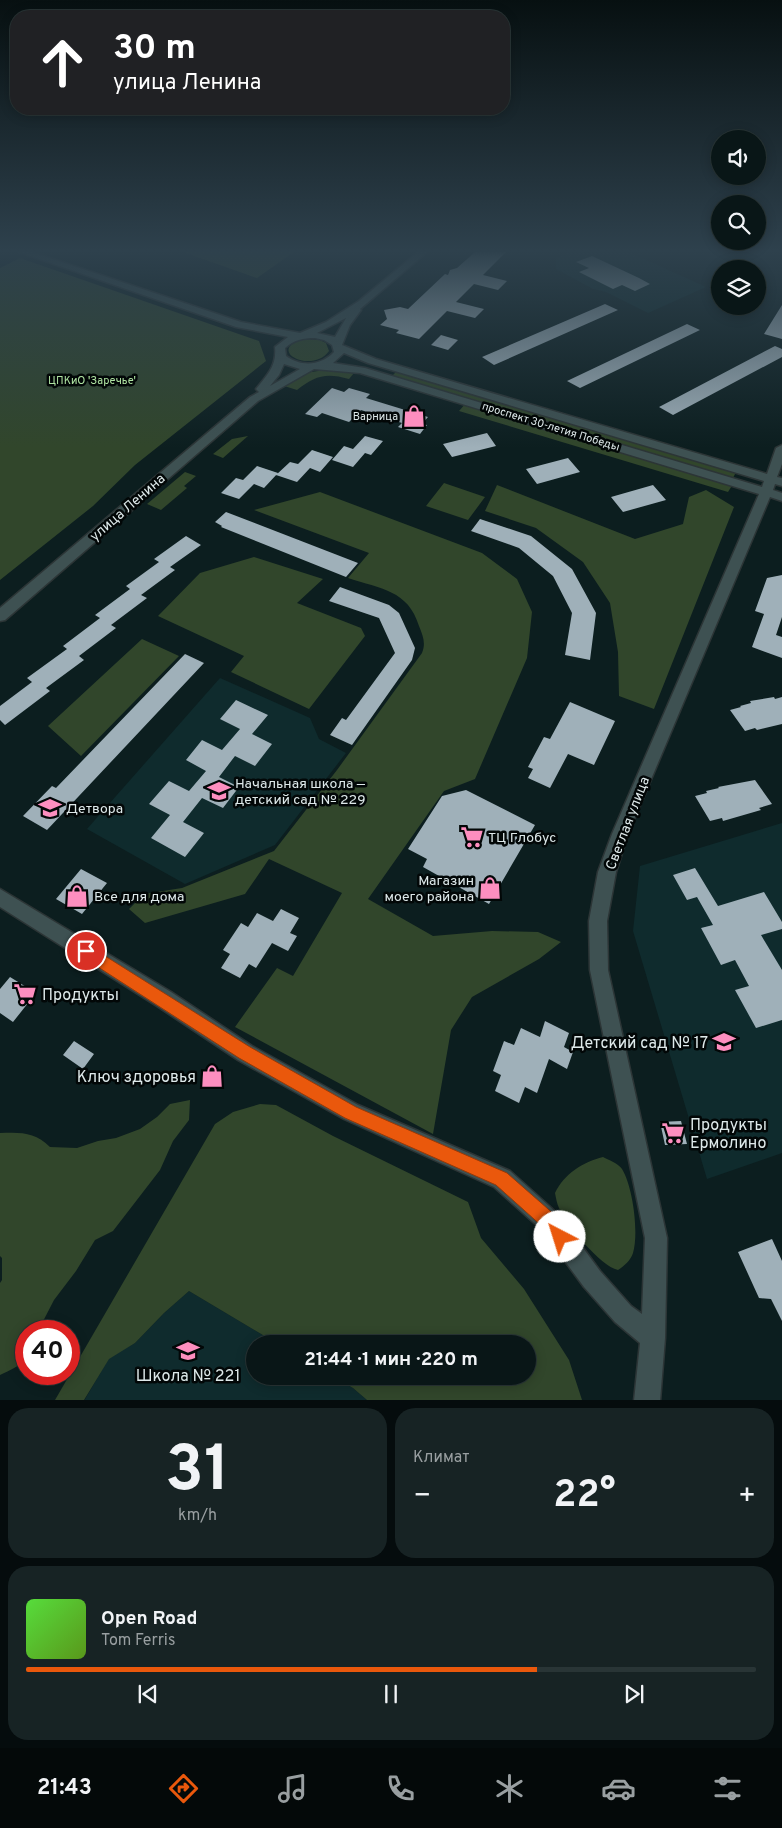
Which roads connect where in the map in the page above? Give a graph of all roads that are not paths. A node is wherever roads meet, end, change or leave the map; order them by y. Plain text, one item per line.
1 (215, 317) edge
2 (339, 317) edge
3 (351, 317) edge
4 (238, 325) junction
5 (302, 335) junction
6 (338, 345) junction
7 (280, 355) junction
8 (315, 366) junction
9 (254, 399) junction
10 (782, 448) edge
11 (775, 487) edge
12 (0, 616) edge
13 (0, 897) edge
14 (653, 1338) junction
15 (647, 1400) edge

1 - 4 main road
2 - 5 main road
3 - 6 main road
4 - 5 main road
4 - 7 main road
5 - 6 main road, проспект 30-летия Победы
5 - 7 main road
6 - 8 main road, улица Ленина
6 - 11 main road, проспект 30-летия Победы
7 - 8 main road, проспект 30-летия Победы
7 - 9 main road, улица Ленина
8 - 9 main road, улица Ленина
8 - 11 main road, проспект 30-летия Победы
9 - 12 main road, улица Ленина
10 - 11 main road, Светлая улица
11 - 14 main road, Светлая улица
13 - 14 main road
14 - 15 main road, Светлая улица

